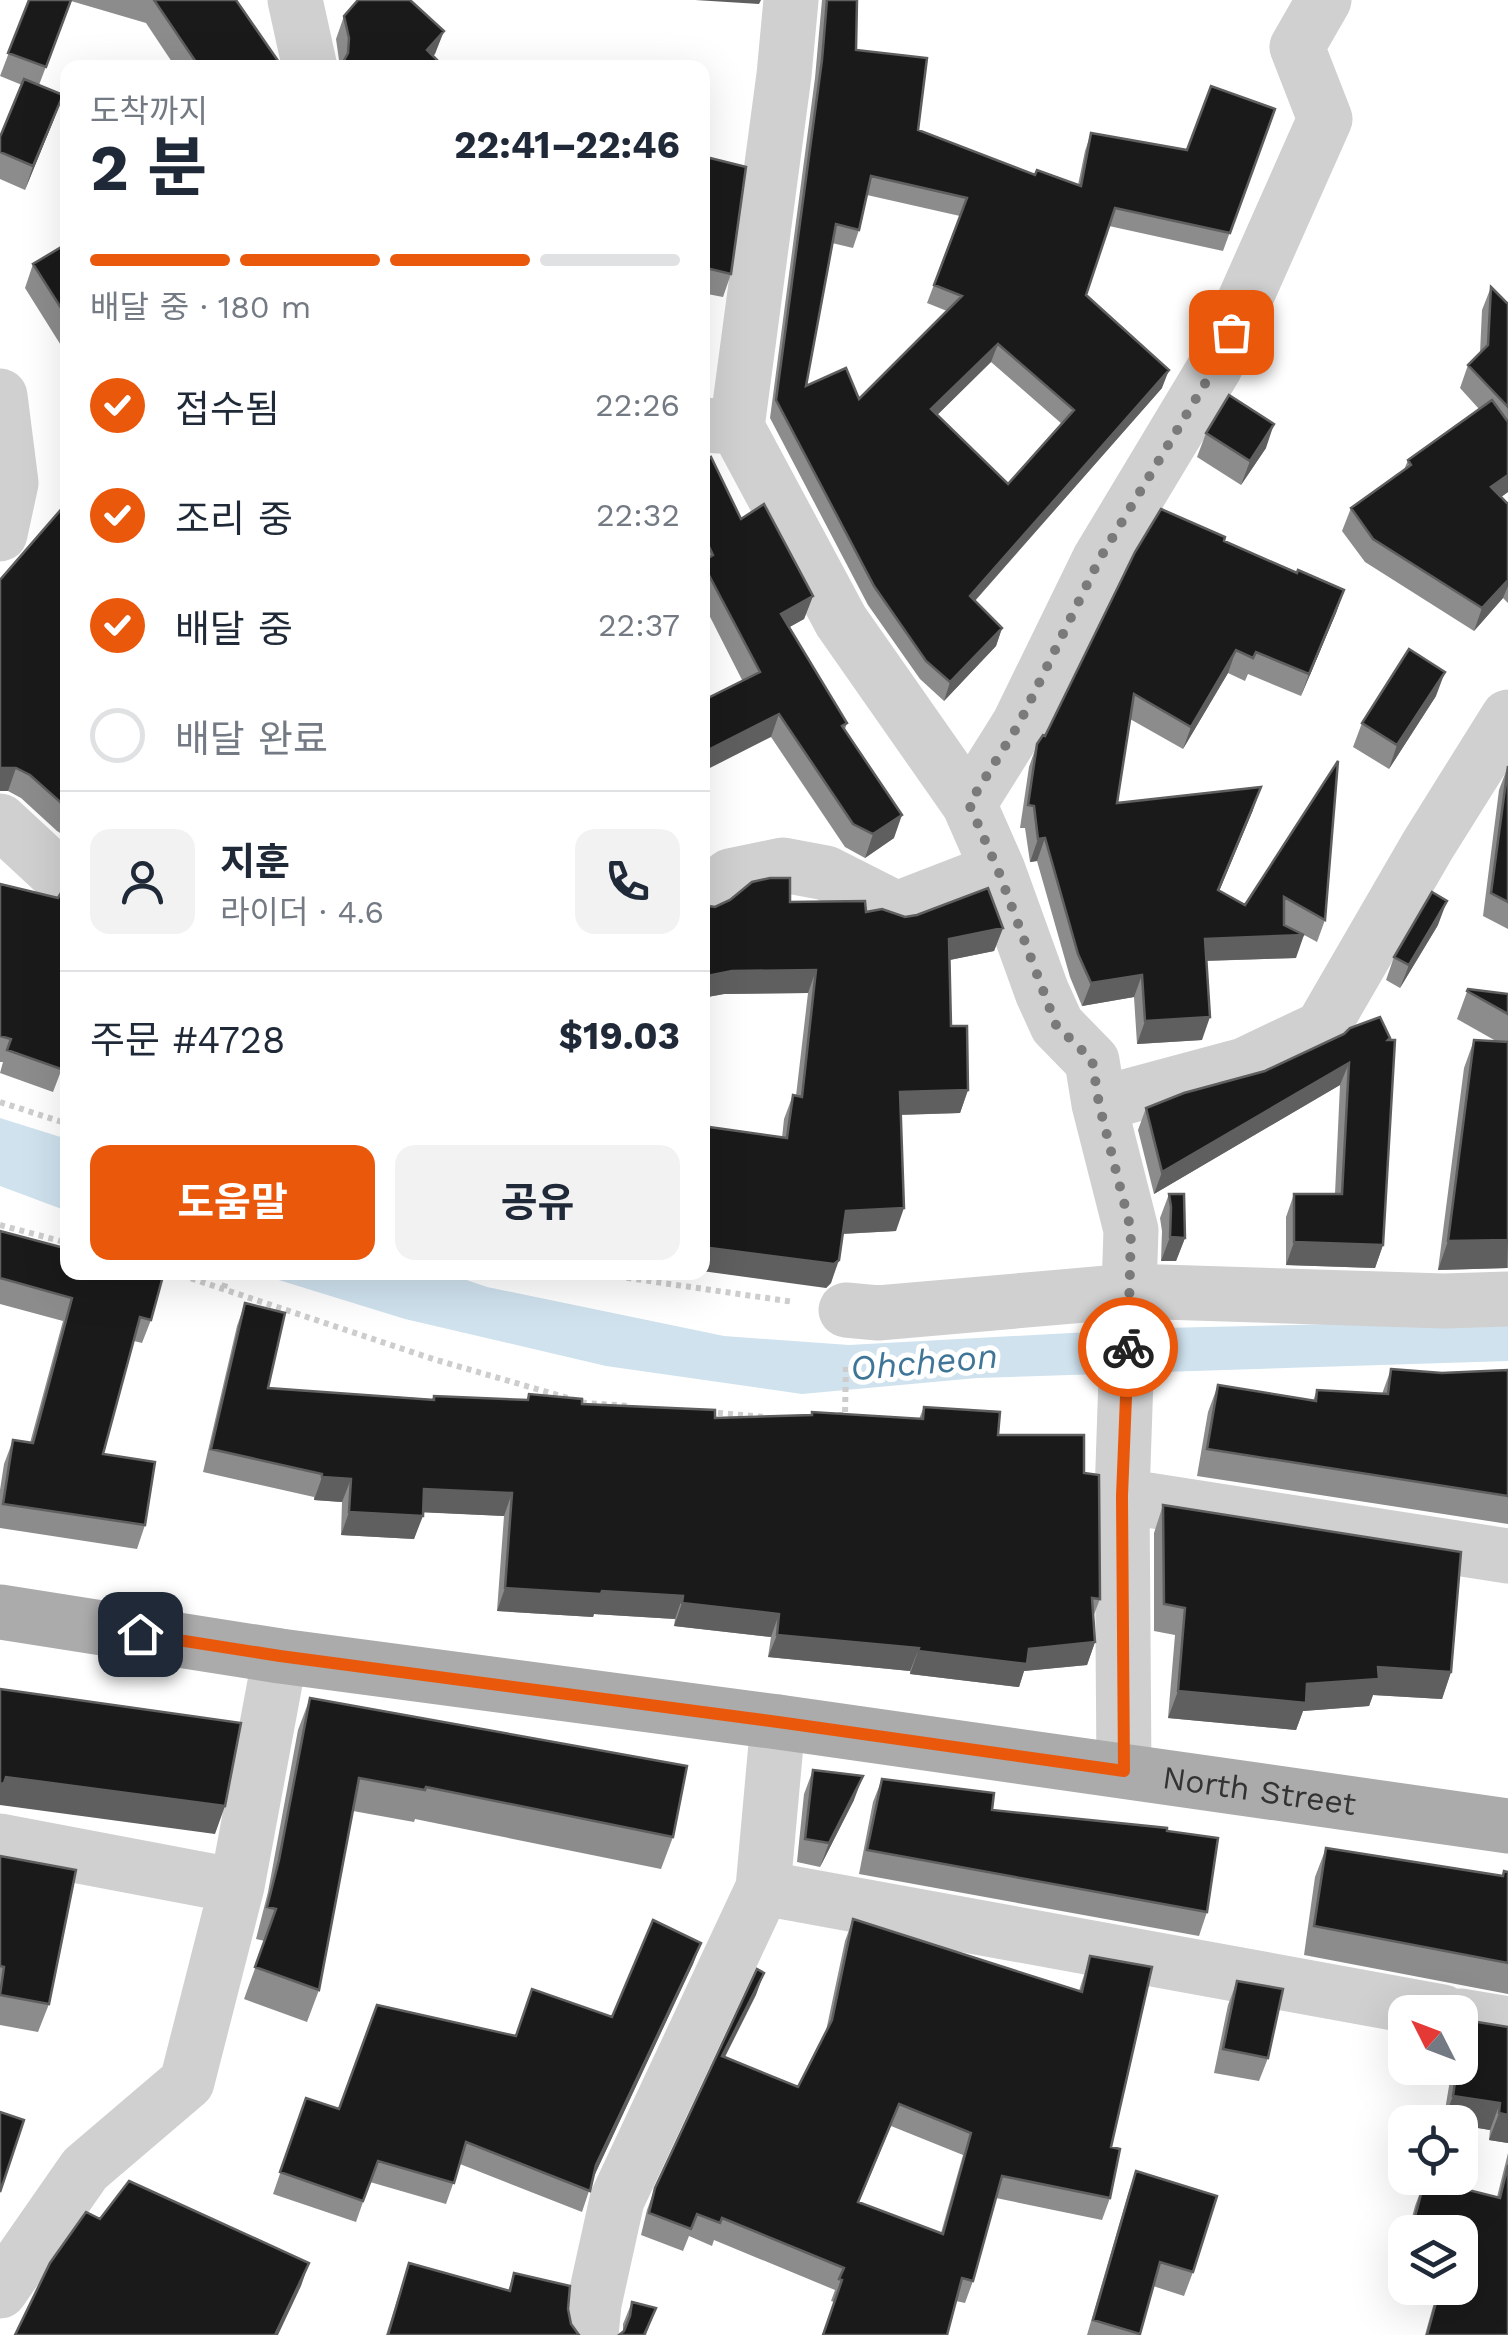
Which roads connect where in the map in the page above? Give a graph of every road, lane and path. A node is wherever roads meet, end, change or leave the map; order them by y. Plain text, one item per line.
1 (295, 0) edge
2 (790, 0) edge
3 (1324, 0) edge
4 (308, 60) edge
5 (0, 396) edge
6 (720, 426) edge
7 (0, 534) edge
8 (1508, 717) edge
9 (969, 804) junction
10 (0, 820) edge
11 (998, 870) junction
12 (60, 876) edge
13 (710, 892) edge
14 (0, 1102) edge
15 (1099, 1104) junction
16 (60, 1121) edge
17 (0, 1225) edge
18 (60, 1242) edge
19 (198, 1280) edge
20 (226, 1280) edge
21 (642, 1280) edge
22 (224, 1288) junction
23 (1130, 1291) junction
24 (1508, 1299) edge
25 (846, 1310) joint
26 (845, 1406) dead end
27 (645, 1408) edge
28 (704, 1412) edge
29 (830, 1416) edge
30 (784, 1418) edge
31 (1122, 1496) junction
32 (1508, 1556) edge
33 (0, 1612) edge
34 (280, 1656) junction
35 (778, 1722) junction
36 (1124, 1771) junction
37 (1508, 1826) edge
38 (0, 1841) edge
39 (237, 1886) junction
40 (763, 1888) junction
41 (1388, 2002) edge
42 (1478, 2019) edge
43 (1508, 2024) edge
44 (0, 2290) edge
45 (591, 2335) edge

1 - 4 street
2 - 6 street
3 - 9 street
5 - 7 street
6 - 9 street
8 - 15 street
9 - 11 street
10 - 12 street
11 - 13 street
11 - 15 street
14 - 16 path
15 - 23 street
17 - 18 path
19 - 22 path
20 - 22 path
21 - 25 path
22 - 27 path
23 - 24 street
23 - 25 street
23 - 31 street
26 - 29 path
28 - 30 path
31 - 32 street
31 - 36 street
33 - 34 main road, North Street
34 - 35 main road, North Street
34 - 39 street
35 - 36 main road, North Street
35 - 40 street
36 - 37 main road, North Street
38 - 39 street
39 - 44 street
40 - 41 street
40 - 45 street
42 - 43 street

